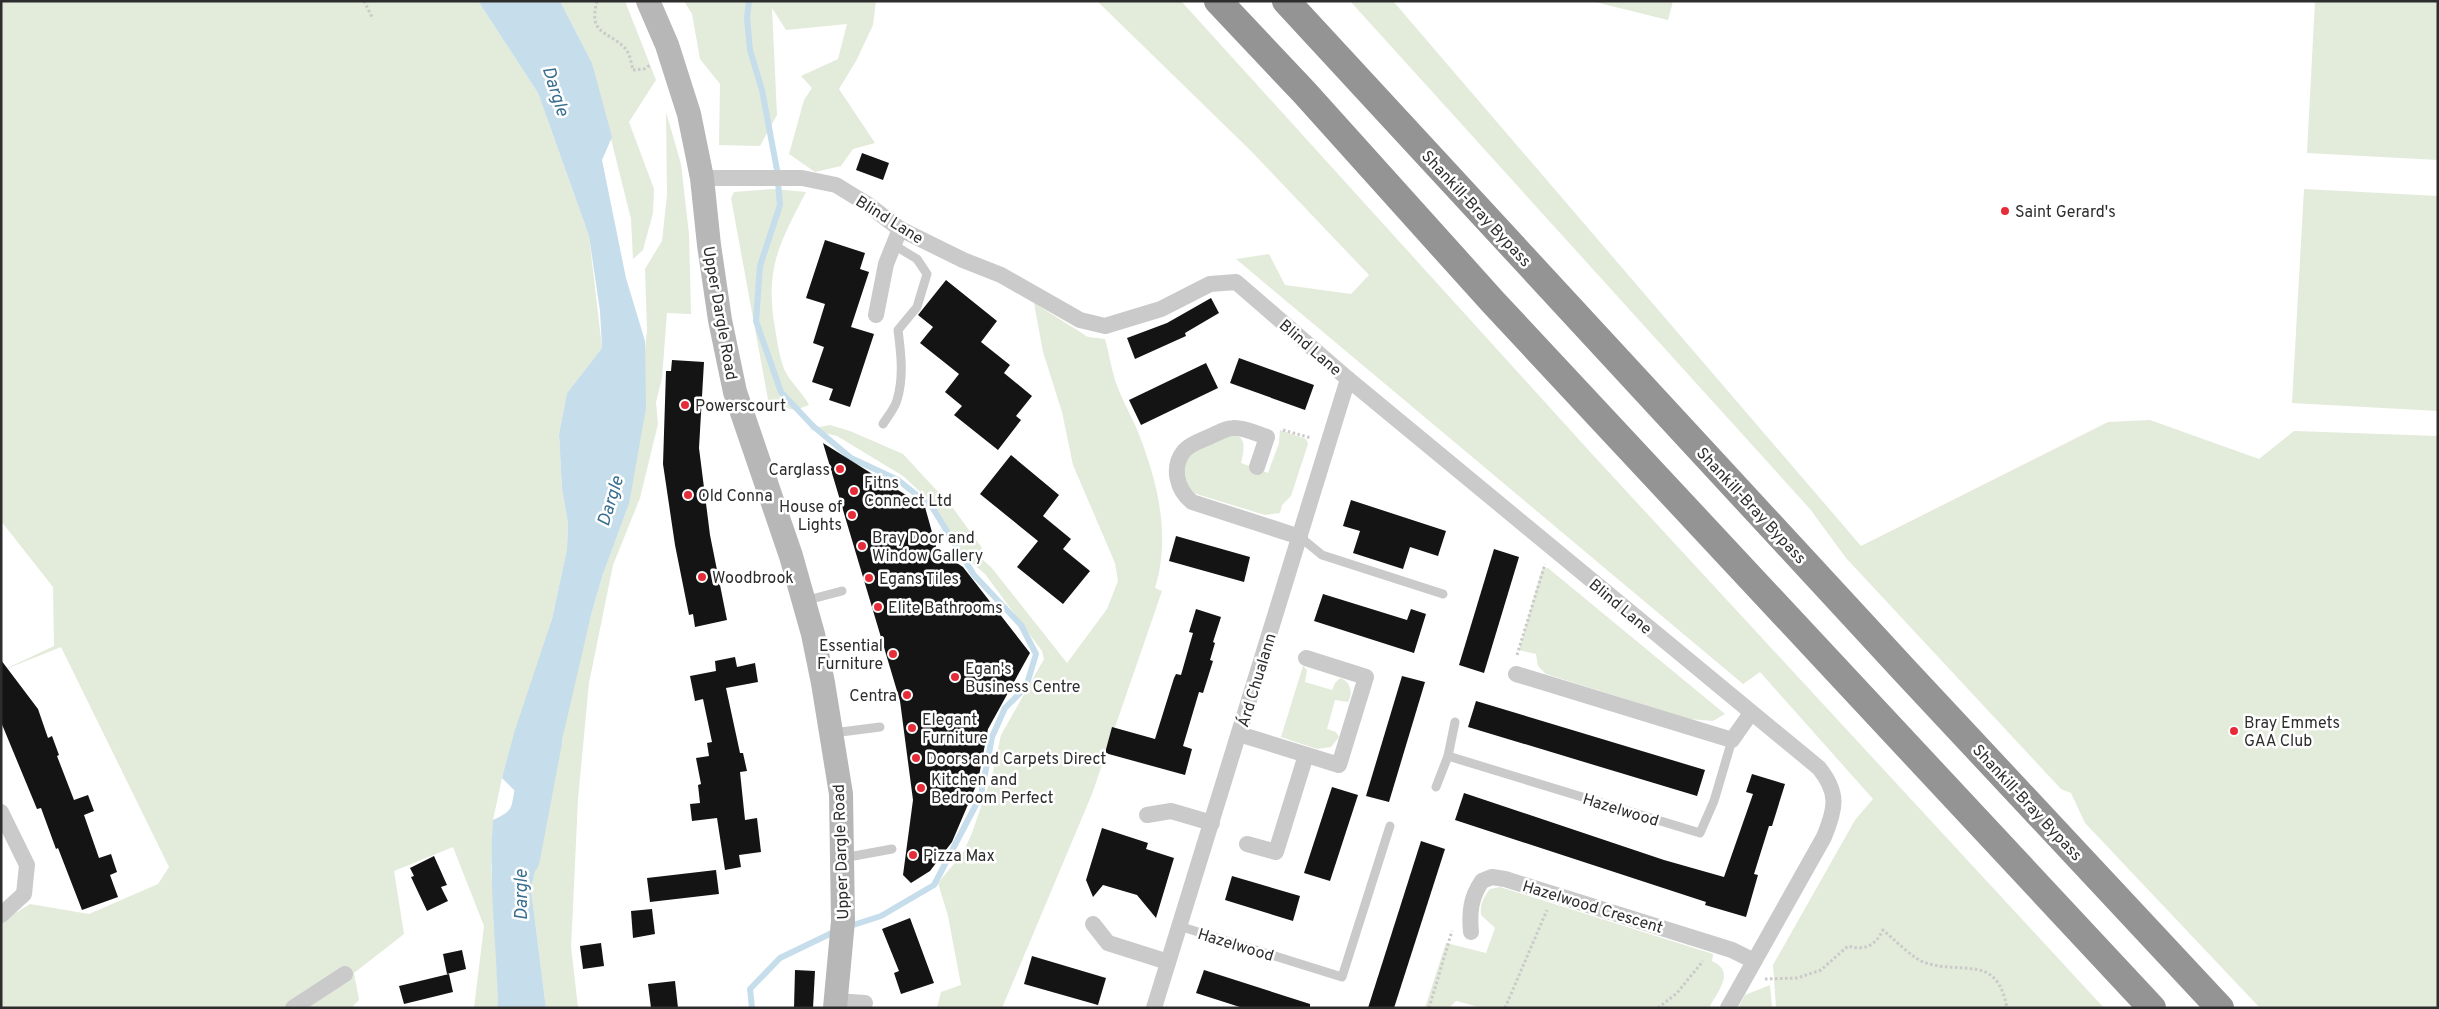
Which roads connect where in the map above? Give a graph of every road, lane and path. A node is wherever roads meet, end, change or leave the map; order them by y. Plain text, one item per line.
1 (364, 1) edge
2 (597, 1) edge
3 (648, 1) edge
4 (1218, 1) edge
5 (1286, 1) edge
6 (373, 20) dead end
7 (671, 57) junction
8 (702, 178) junction
9 (900, 229) junction
10 (894, 244) junction
11 (876, 315) dead end
12 (1348, 379) junction
13 (883, 424) dead end
14 (1267, 437) junction
15 (1328, 444) junction
16 (1257, 467) dead end
17 (1300, 537) junction
18 (1555, 552) junction
19 (842, 591) dead end
20 (1443, 594) dead end
21 (804, 601) junction
22 (1306, 658) dead end
23 (1516, 674) joint
24 (1751, 713) junction
25 (1454, 722) dead end
26 (880, 727) dead end
27 (832, 733) junction
28 (1239, 734) junction
29 (1732, 740) junction
30 (1306, 754) junction
31 (1448, 756) junction
32 (1436, 787) dead end
33 (1, 812) edge
34 (1147, 816) dead end
35 (1212, 823) junction
36 (1390, 826) dead end
37 (1247, 844) dead end
38 (892, 850) dead end
39 (843, 858) junction
40 (1554, 894) junction
41 (1, 914) edge
42 (1093, 924) dead end
43 (1180, 926) junction
44 (1883, 930) dead end
45 (1471, 932) joint
46 (1754, 961) junction
47 (1168, 962) junction
48 (345, 974) dead end
49 (864, 1003) dead end
50 (835, 1004) edge
51 (293, 1008) edge
52 (1154, 1008) edge
53 (1428, 1008) edge
54 (1505, 1008) edge
55 (1728, 1008) edge
56 (2007, 1008) edge
57 (2152, 1008) edge
58 (2220, 1008) edge

1 - 6 path
2 - 7 path
3 - 7 main road, Upper Dargle Road
4 - 57 highway
5 - 58 highway, Shankill-Bray Bypass
7 - 8 main road, Upper Dargle Road
8 - 9 street, Blind Lane
8 - 21 main road, Upper Dargle Road
9 - 10 street
9 - 12 street, Blind Lane
10 - 11 street
10 - 13 lane
12 - 15 street, Árd Chualann
12 - 18 street, Blind Lane
14 - 15 path
14 - 16 street
14 - 17 street
15 - 17 street, Árd Chualann
17 - 20 lane
17 - 28 street, Árd Chualann
18 - 23 path
18 - 24 street, Blind Lane
19 - 21 lane
21 - 27 main road, Upper Dargle Road
22 - 30 street
23 - 29 street
24 - 29 street, Hazelwood
24 - 46 street, Blind Lane
25 - 31 lane
26 - 27 lane
27 - 39 main road, Upper Dargle Road
28 - 30 street
28 - 35 street, Árd Chualann
29 - 31 lane, Hazelwood
30 - 37 street
31 - 32 lane
33 - 41 street
34 - 35 street
35 - 43 street, Árd Chualann
36 - 43 lane, Hazelwood
38 - 39 lane
39 - 50 main road, Upper Dargle Road
40 - 45 street, Hazelwood Crescent
40 - 46 street, Hazelwood Crescent
40 - 54 path
42 - 47 street
43 - 47 street, Árd Chualann
44 - 56 path
45 - 53 path
46 - 55 street
47 - 52 street, Árd Chualann
48 - 51 street
49 - 50 street

